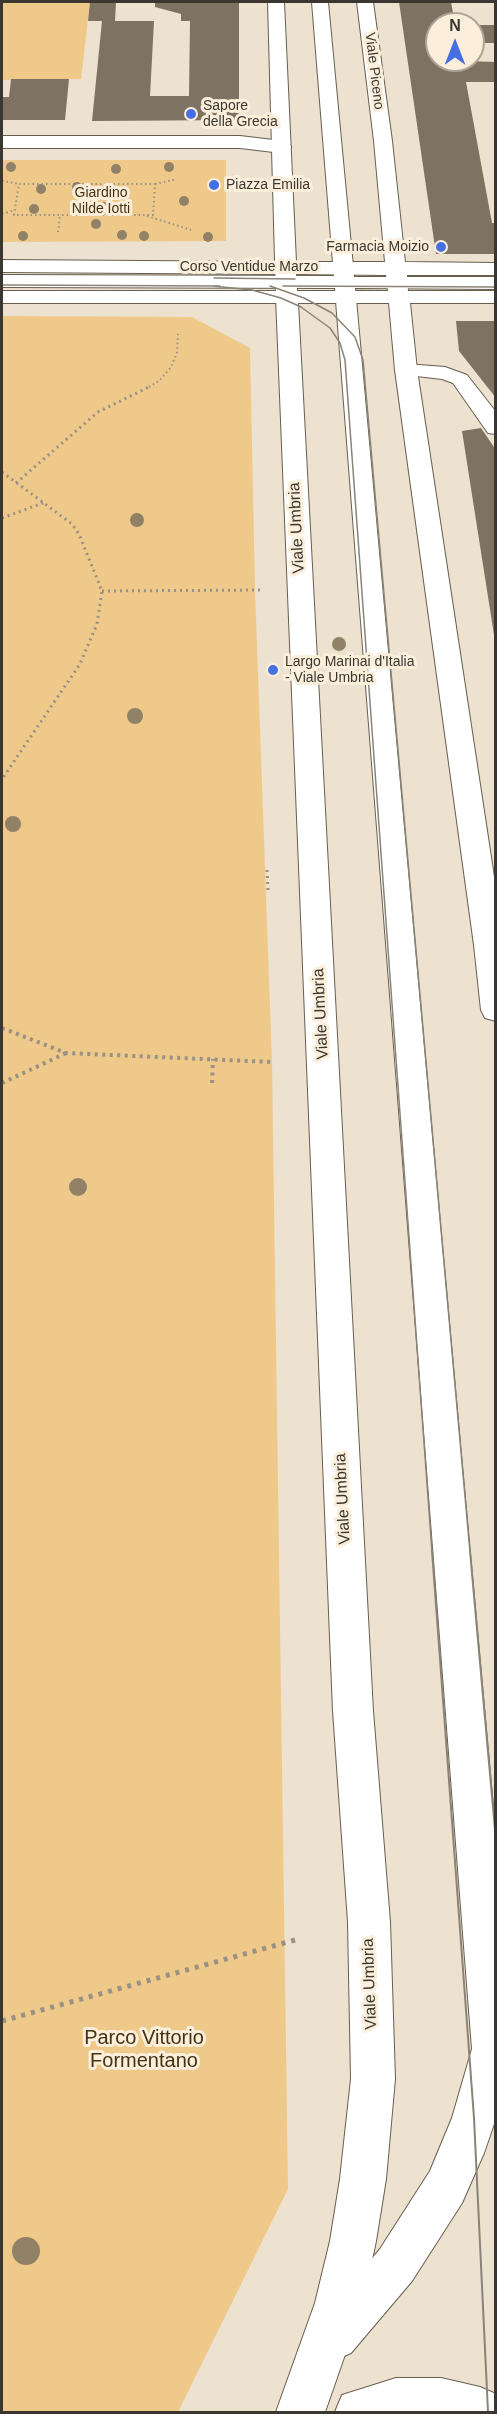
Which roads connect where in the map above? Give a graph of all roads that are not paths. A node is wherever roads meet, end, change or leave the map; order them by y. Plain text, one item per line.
1 (276, 2) edge
2 (320, 2) edge
3 (365, 2) edge
4 (2, 142) edge
5 (282, 147) junction
6 (2, 266) edge
7 (495, 269) edge
8 (2, 281) edge
9 (286, 282) junction
10 (344, 282) junction
11 (397, 282) junction
12 (495, 283) edge
13 (2, 297) edge
14 (495, 297) edge
15 (406, 370) junction
16 (495, 428) edge
17 (492, 945) edge
18 (495, 1010) edge
19 (494, 2065) edge
20 (321, 2354) junction
21 (301, 2412) edge
22 (359, 2412) edge
23 (480, 2412) edge

1 - 5 main road
2 - 10 lane
3 - 11 main road, Viale Piceno
4 - 5 main road
5 - 9 main road
6 - 9 main road, Corso Ventidue Marzo
7 - 11 main road, Corso Ventidue Marzo
8 - 9 lane, Corso Ventidue Marzo
9 - 10 main road, Corso Ventidue Marzo
9 - 10 main road, Corso Ventidue Marzo
9 - 13 main road, Corso Ventidue Marzo
9 - 20 main road, Viale Umbria
10 - 11 main road, Corso Ventidue Marzo
10 - 11 main road, Corso Ventidue Marzo
10 - 19 lane
11 - 12 lane
11 - 14 main road, Corso Ventidue Marzo
11 - 15 main road
15 - 16 lane
15 - 17 main road
17 - 18 main road
19 - 20 lane
20 - 21 main road, Viale Umbria
22 - 23 main road

